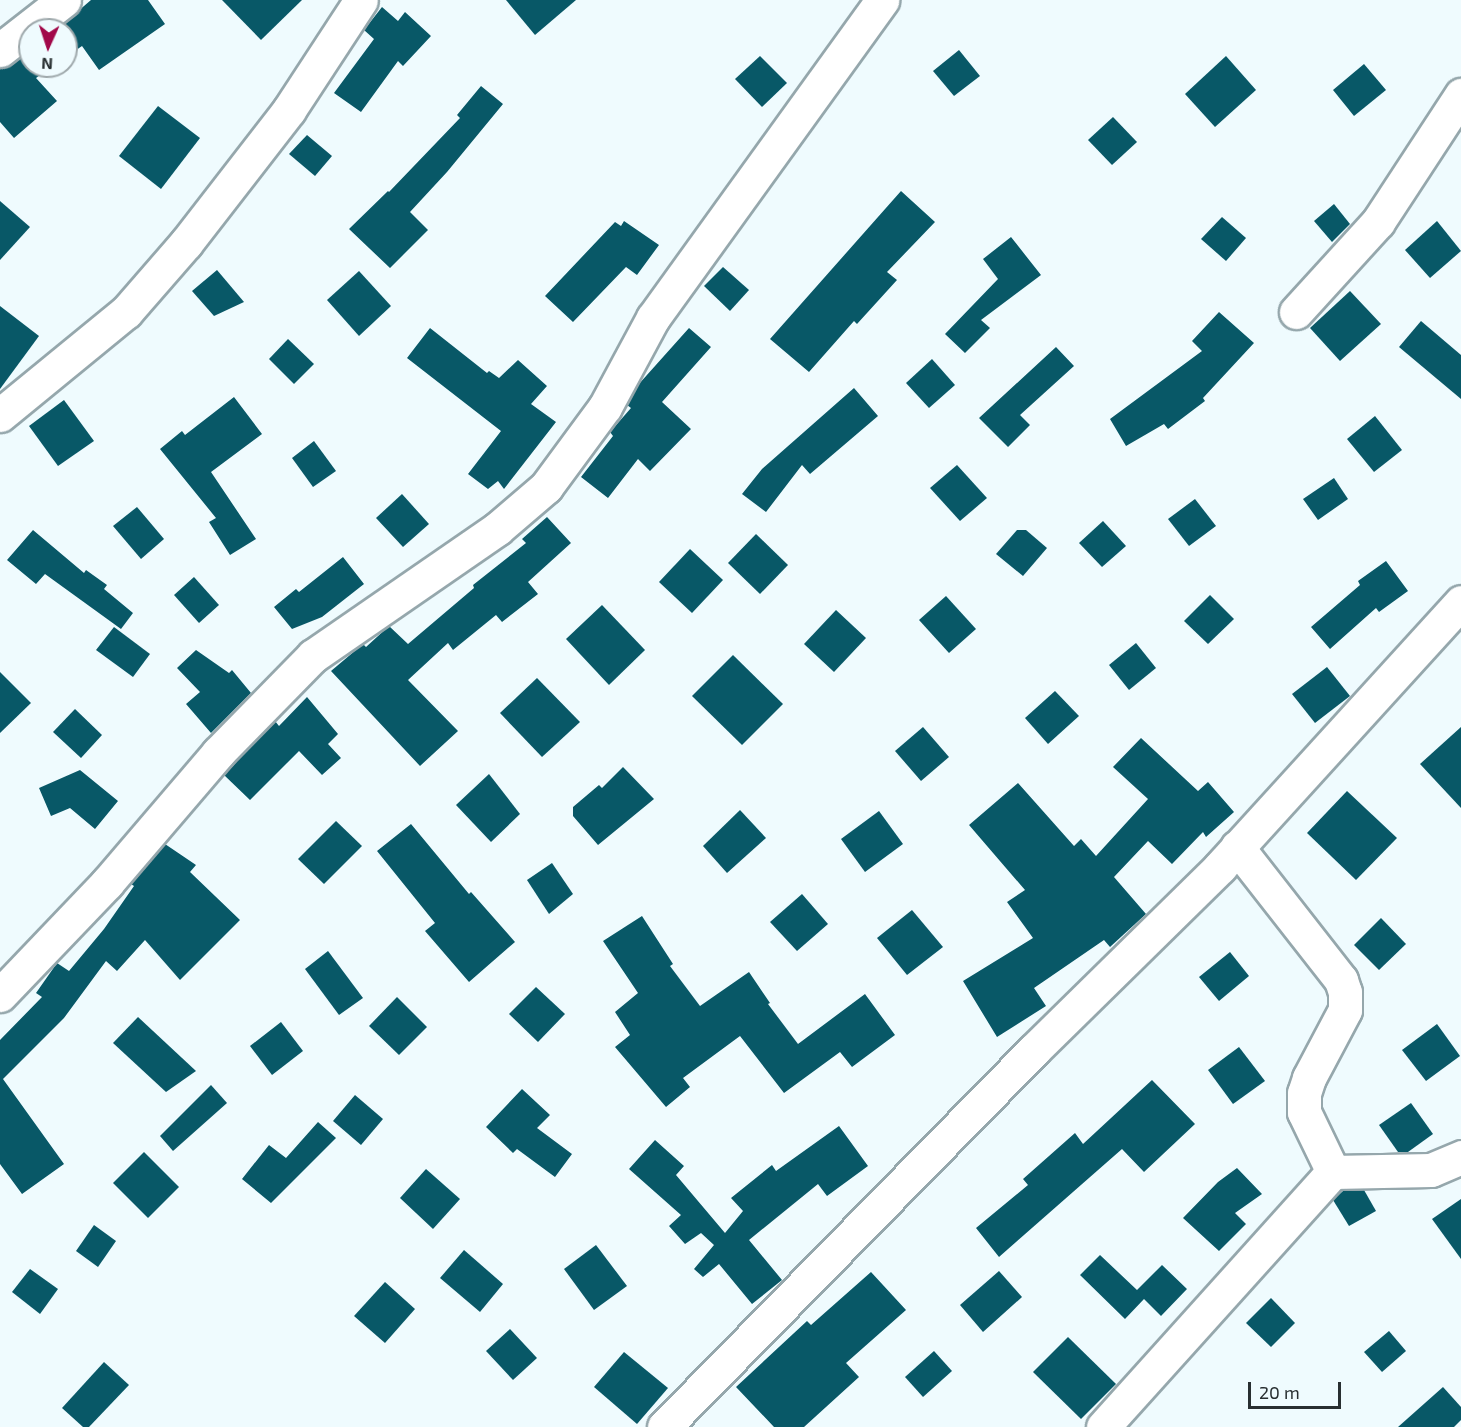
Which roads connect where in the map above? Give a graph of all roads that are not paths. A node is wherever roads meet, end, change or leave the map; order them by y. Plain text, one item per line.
1 (64, 0) edge
2 (361, 0) edge
3 (882, 0) edge
4 (0, 50) edge
5 (1461, 95) edge
6 (1296, 312) dead end
7 (0, 415) edge
8 (1461, 602) edge
9 (1236, 847) junction
10 (0, 995) edge
11 (1461, 1157) edge
12 (1333, 1172) junction
13 (664, 1427) edge
14 (1103, 1427) edge

1 - 4 street
2 - 7 street
3 - 10 street
5 - 6 street
8 - 9 street
9 - 12 street
9 - 13 street
11 - 12 street
12 - 14 street

